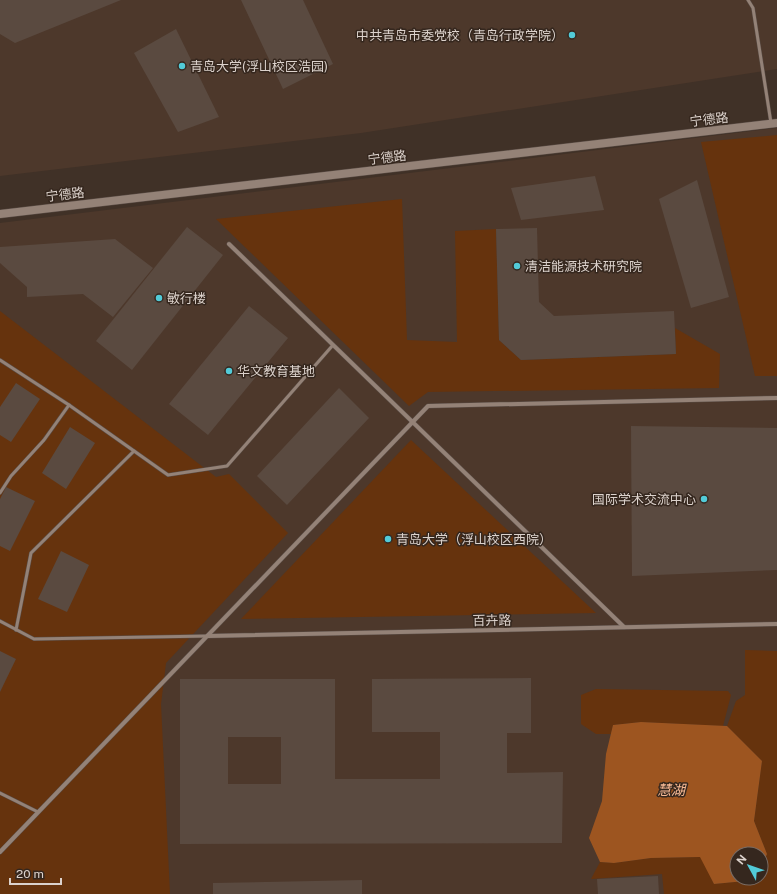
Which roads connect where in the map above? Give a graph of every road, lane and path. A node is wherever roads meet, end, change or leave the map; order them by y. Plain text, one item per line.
1 (748, 0) edge
2 (774, 123) edge
3 (0, 214) edge
4 (229, 244) dead end
5 (333, 346) junction
6 (0, 360) edge
7 (777, 398) edge
8 (68, 404) junction
9 (412, 422) junction
10 (134, 451) junction
11 (0, 493) edge
12 (0, 621) edge
13 (777, 624) edge
14 (624, 627) junction
15 (16, 630) junction
16 (208, 636) junction
17 (0, 793) edge
18 (38, 812) junction
19 (0, 852) edge

1 - 2 lane
2 - 3 street, 宁德路
4 - 5 street
5 - 9 street
5 - 10 lane
6 - 8 lane
7 - 9 street
8 - 10 lane
8 - 11 lane
9 - 14 street
9 - 16 street
10 - 15 lane
12 - 15 lane
13 - 14 street, 百卉路
14 - 16 street, 百卉路
15 - 16 lane
16 - 18 street
17 - 18 lane
18 - 19 street

